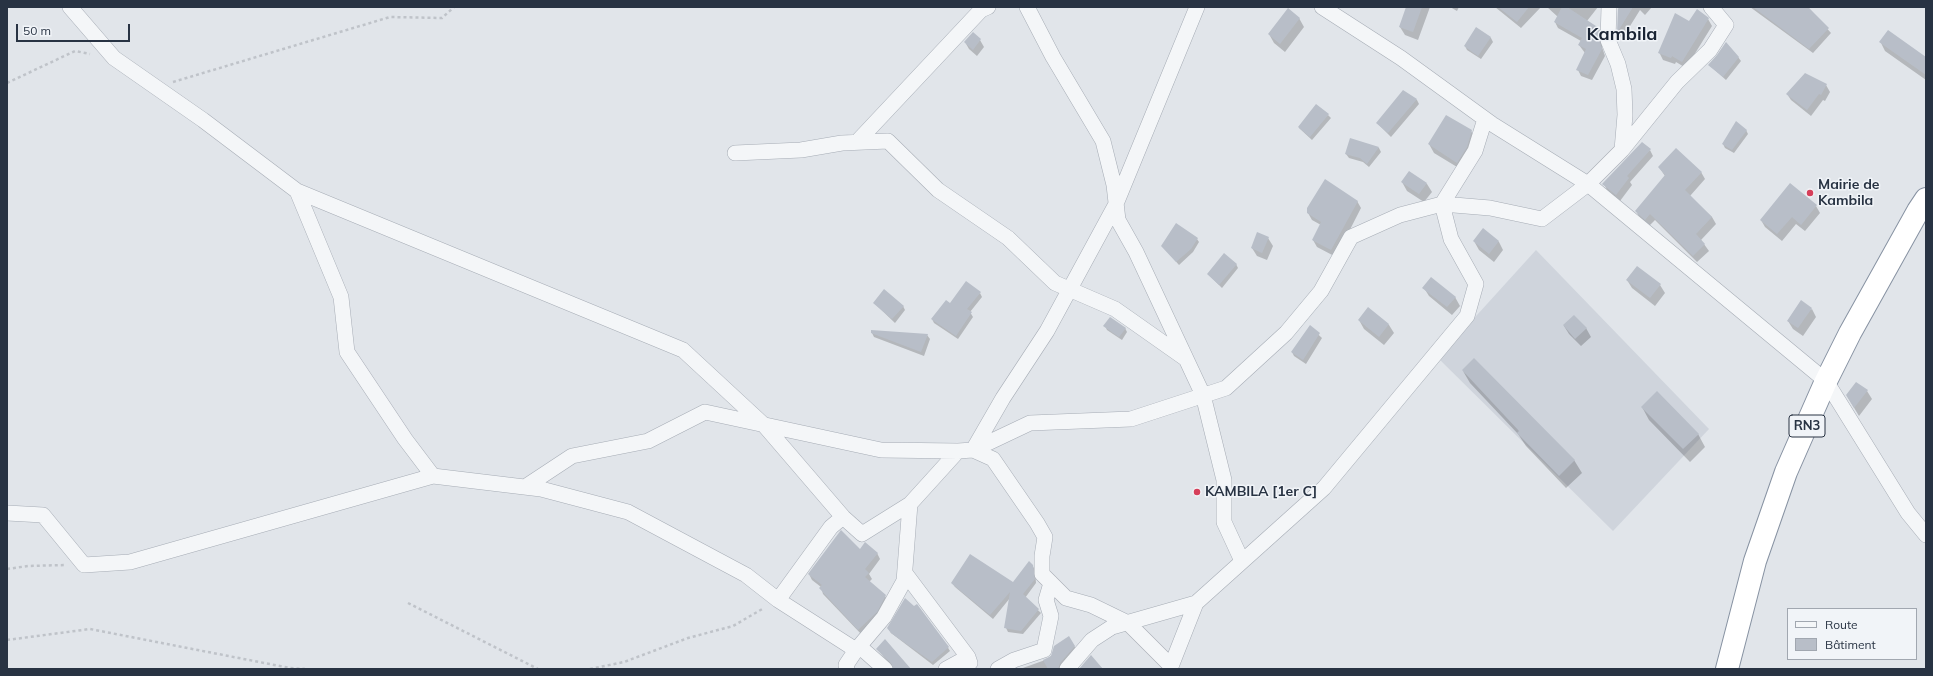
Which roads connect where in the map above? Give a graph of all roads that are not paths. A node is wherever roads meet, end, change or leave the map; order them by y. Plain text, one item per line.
1 (70, 7) edge
2 (988, 7) edge
3 (1027, 7) edge
4 (1197, 7) edge
5 (1322, 7) edge
6 (1609, 7) edge
7 (1711, 7) edge
8 (1485, 119) junction
9 (857, 142) junction
10 (1622, 150) junction
11 (735, 153) dead end
12 (1588, 184) junction
13 (297, 191) junction
14 (1926, 199) edge
15 (1116, 204) junction
16 (1442, 204) junction
17 (1070, 289) junction
18 (1186, 360) junction
19 (1826, 382) junction
20 (1203, 395) junction
21 (764, 425) junction
22 (965, 451) junction
23 (433, 476) junction
24 (525, 487) junction
25 (910, 504) junction
26 (7, 513) edge
27 (843, 517) junction
28 (1926, 535) edge
29 (1242, 561) junction
30 (905, 573) junction
31 (1051, 583) junction
32 (778, 600) junction
33 (1196, 603) junction
34 (1128, 623) junction
35 (857, 648) junction
36 (968, 665) edge
37 (1171, 667) edge
38 (847, 669) edge
39 (885, 669) edge
40 (946, 669) edge
41 (998, 669) edge
42 (1067, 669) edge
43 (1727, 669) edge

1 - 13 street
2 - 9 street
3 - 15 street
4 - 15 street
5 - 8 street
6 - 10 street
7 - 10 street
8 - 12 street
8 - 16 street
9 - 11 street
9 - 17 street
10 - 12 street
12 - 16 street
12 - 19 street
13 - 21 street
13 - 23 street
14 - 19 highway, RN3
15 - 17 street
15 - 18 street
16 - 20 street
16 - 29 street
17 - 18 street
17 - 22 street
18 - 20 street
19 - 28 street
19 - 43 highway, RN3
20 - 22 street
20 - 29 street
21 - 22 street
21 - 24 street
21 - 27 street
22 - 25 street
22 - 31 street
23 - 24 street
23 - 26 street
24 - 32 street
25 - 27 street
25 - 30 street
27 - 32 street
29 - 33 street
30 - 35 street
30 - 36 street
31 - 34 street
31 - 41 street
32 - 35 street
33 - 34 street
33 - 37 street
34 - 37 street
34 - 42 street
35 - 38 street
35 - 39 street
36 - 40 street

